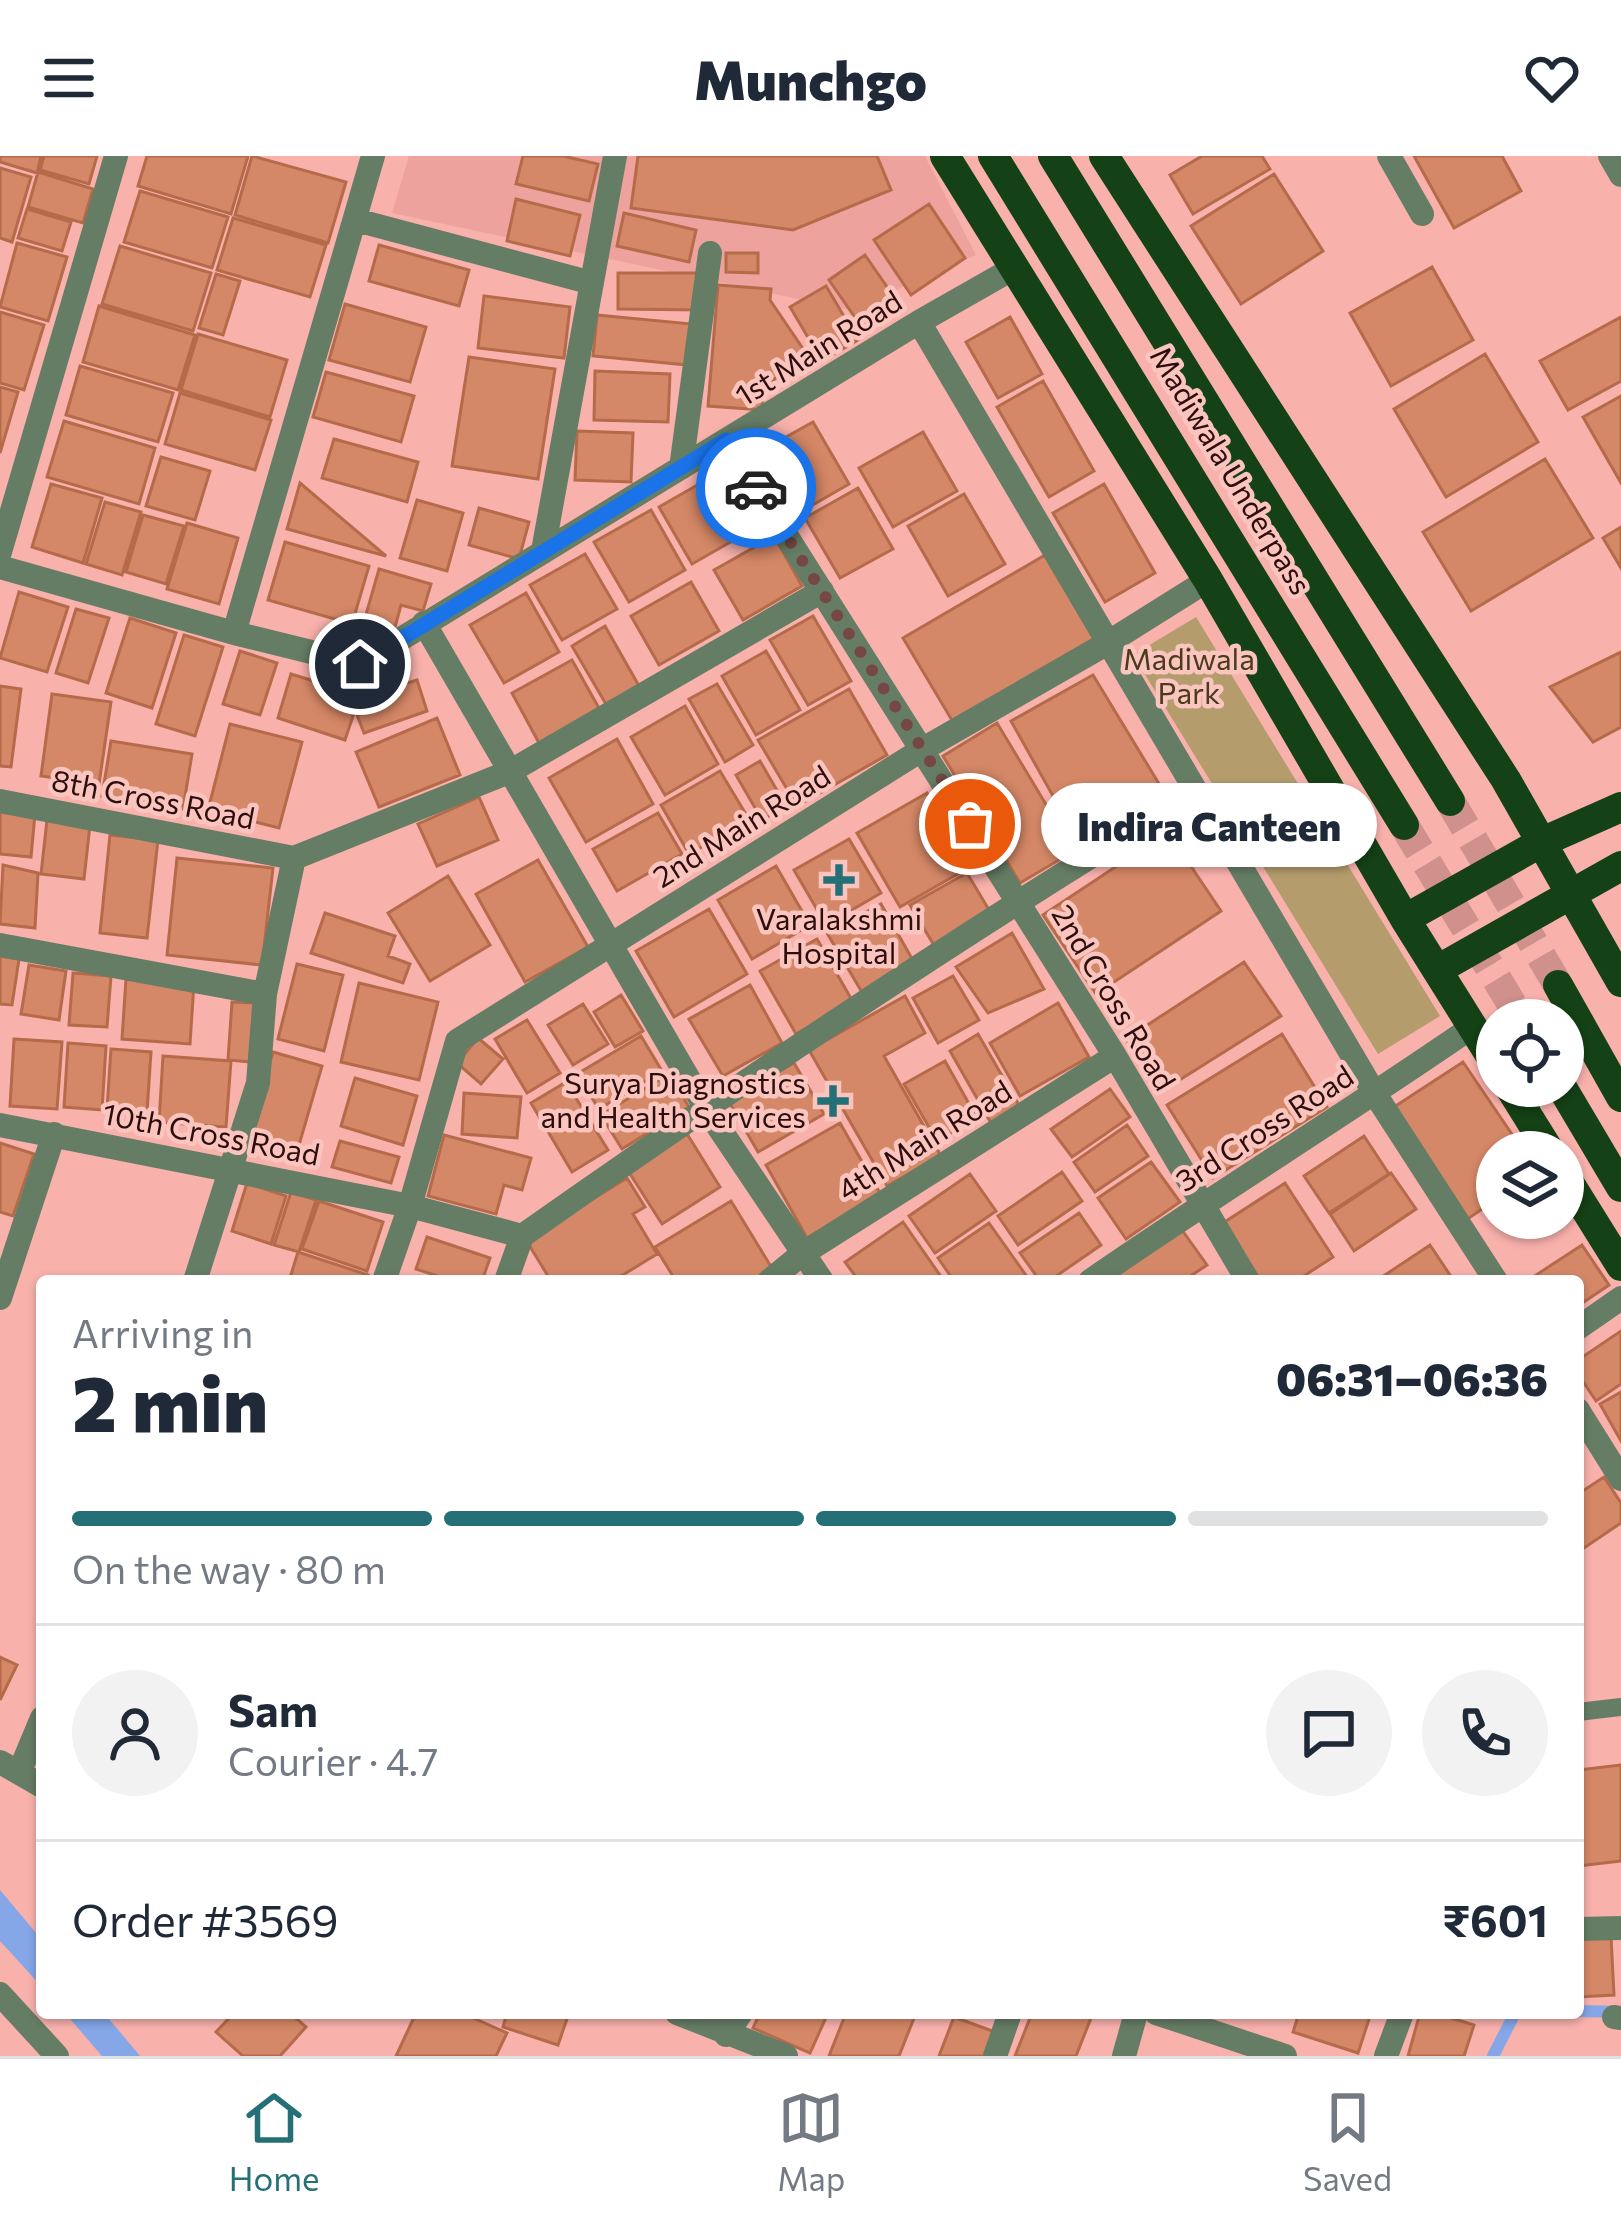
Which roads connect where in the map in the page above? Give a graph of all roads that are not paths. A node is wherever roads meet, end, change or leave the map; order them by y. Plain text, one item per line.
1 (116, 156) edge
2 (344, 156) edge
3 (615, 156) edge
4 (945, 156) edge
5 (993, 156) edge
6 (1053, 156) edge
7 (1104, 156) edge
8 (1389, 156) edge
9 (1610, 156) edge
10 (372, 160) edge
11 (1621, 175) edge
12 (1422, 214) dead end
13 (356, 220) junction
14 (710, 253) dead end
15 (1014, 268) junction
16 (592, 283) junction
17 (919, 322) junction
18 (726, 440) junction
19 (681, 468) junction
20 (543, 551) junction
21 (0, 552) edge
22 (0, 567) edge
23 (1208, 580) junction
24 (822, 591) junction
25 (424, 623) junction
26 (234, 633) junction
27 (1106, 644) junction
28 (923, 749) junction
29 (509, 772) junction
30 (1194, 793) junction
31 (0, 801) edge
32 (1450, 801) tunnel mouth
33 (1621, 807) edge
34 (1404, 825) tunnel mouth
35 (1542, 842) junction
36 (294, 858) junction
37 (1621, 866) edge
38 (1569, 892) junction
39 (1018, 900) junction
40 (1405, 919) junction
41 (0, 945) edge
42 (608, 947) junction
43 (1437, 970) junction
44 (1621, 982) edge
45 (1558, 986) tunnel mouth
46 (265, 994) junction
47 (1472, 1027) junction
48 (1476, 1033) edge
49 (1115, 1056) junction
50 (1375, 1094) junction
51 (1621, 1097) edge
52 (705, 1107) junction
53 (1573, 1107) edge
54 (0, 1125) edge
55 (54, 1134) junction
56 (231, 1170) junction
57 (1621, 1187) edge
58 (1199, 1204) junction
59 (410, 1206) junction
60 (1584, 1207) edge
61 (522, 1236) junction
62 (802, 1254) junction
63 (1621, 1266) edge
64 (197, 1275) edge
65 (386, 1275) edge
66 (508, 1275) edge
67 (776, 1275) edge
68 (818, 1275) edge
69 (1101, 1275) edge
70 (1244, 1275) edge
71 (1492, 1275) edge
72 (0, 1298) edge
73 (1621, 1298) edge
74 (1584, 1324) edge
75 (1584, 1420) edge
76 (1621, 1479) edge
77 (1621, 1707) edge
78 (1584, 1711) edge
79 (36, 1733) edge
80 (20, 1774) edge
81 (1621, 1928) edge
82 (1584, 1929) edge
83 (0, 1994) edge
84 (690, 2019) edge
85 (737, 2019) edge
86 (1008, 2019) edge
87 (1134, 2019) edge
88 (1400, 2019) edge
89 (1221, 2023) edge
90 (726, 2035) junction
91 (57, 2056) edge
92 (786, 2056) edge
93 (995, 2056) edge
94 (1124, 2056) edge
95 (1285, 2056) edge
96 (1386, 2056) edge

1 - 21 street
2 - 10 street
3 - 16 street
4 - 15 main road
5 - 34 main road, Madiwala Underpass
6 - 32 main road, Madiwala Underpass
7 - 35 main road
8 - 12 street
9 - 11 street
10 - 13 street
13 - 16 street
13 - 26 street
14 - 19 street
15 - 17 street, 1st Main Road
15 - 23 main road
16 - 20 street
17 - 18 street, 1st Main Road
17 - 27 street
18 - 19 street, 1st Main Road
18 - 24 street, 2nd Cross Road
19 - 20 street, 1st Main Road
20 - 25 street, 1st Main Road
22 - 26 street, 1st Main Road
23 - 27 street, 2nd Main Road
23 - 40 main road
24 - 28 street, 2nd Cross Road
24 - 29 street
25 - 26 street, 1st Main Road
25 - 29 street
27 - 28 street, 2nd Main Road
27 - 30 street
28 - 39 street, 2nd Cross Road
28 - 42 street, 2nd Main Road
29 - 36 street
29 - 42 street
30 - 39 street
30 - 50 street
31 - 36 street, 8th Cross Road
33 - 35 main road
35 - 38 main road
35 - 40 main road
36 - 46 street
37 - 38 main road
38 - 43 main road
38 - 44 main road
39 - 49 street, 2nd Cross Road
39 - 52 street
40 - 43 main road
41 - 46 street
42 - 52 street
42 - 59 street, 2nd Main Road
43 - 47 main road
45 - 51 main road
46 - 56 street
47 - 48 main road
47 - 50 street, 3rd Cross Road
49 - 58 street, 2nd Cross Road
49 - 62 street, 4th Main Road
50 - 58 street, 3rd Cross Road
50 - 71 street
52 - 61 street
52 - 62 street
53 - 57 main road
54 - 55 street, 10th Cross Road
55 - 56 street, 10th Cross Road
55 - 72 street
56 - 59 street, 10th Cross Road
56 - 64 street
58 - 69 street, 3rd Cross Road
58 - 70 street, 2nd Cross Road
59 - 61 street, 10th Cross Road
59 - 65 street, 2nd Main Road
60 - 63 main road
61 - 66 street
62 - 67 street, 4th Main Road
62 - 68 street
73 - 74 street
75 - 76 street
77 - 78 lane
79 - 80 street
81 - 82 street
83 - 91 street
84 - 90 street
85 - 90 street
86 - 93 street
87 - 94 street
88 - 96 street
89 - 95 street
90 - 92 street

